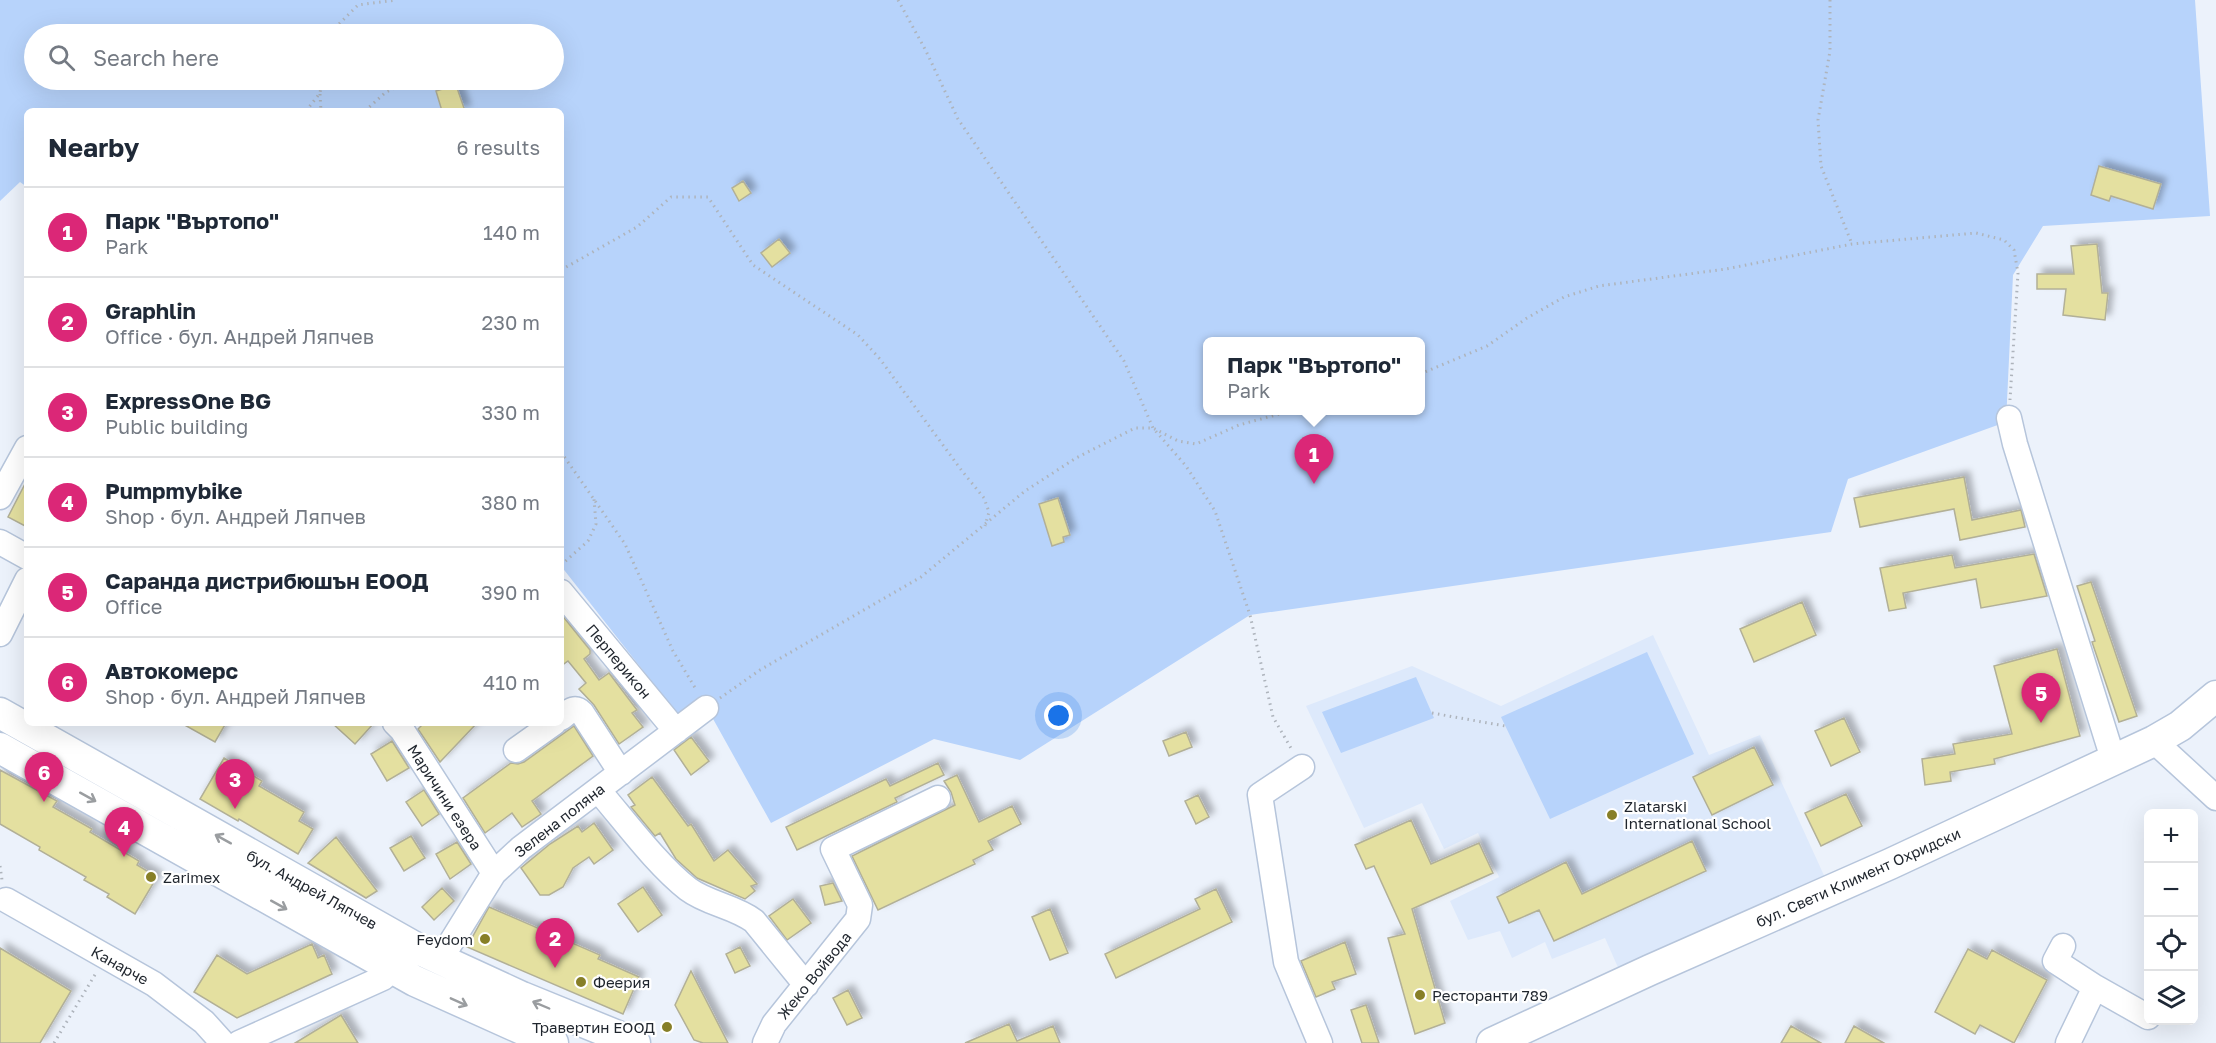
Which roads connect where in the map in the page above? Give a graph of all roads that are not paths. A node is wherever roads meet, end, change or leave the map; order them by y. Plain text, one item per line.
1 (2009, 418) road end
2 (24, 454) edge
3 (0, 498) edge
4 (0, 542) edge
5 (24, 555) edge
6 (24, 586) edge
7 (564, 596) edge
8 (0, 634) edge
9 (2216, 696) edge
10 (706, 708) road end
11 (0, 713) edge
12 (564, 716) edge
13 (403, 726) edge
14 (550, 726) edge
15 (676, 731) junction
16 (2154, 741) junction
17 (0, 748) edge
18 (516, 750) dead end
19 (2113, 759) junction
20 (1302, 767) road end
21 (621, 773) junction
22 (598, 790) junction
23 (938, 798) dead end
24 (2216, 798) edge
25 (494, 873) junction
26 (6, 900) dead end
27 (1262, 916) dead end
28 (2062, 946) dead end
29 (440, 960) junction
30 (1286, 962) junction
31 (392, 969) junction
32 (806, 985) junction
33 (2095, 987) junction
34 (2144, 1014) edge
35 (223, 1043) edge
36 (239, 1043) edge
37 (553, 1043) edge
38 (635, 1043) edge
39 (765, 1043) edge
40 (1320, 1043) edge
41 (1492, 1043) edge
42 (2068, 1043) edge

1 - 19 street
2 - 3 street
4 - 5 street
6 - 8 street
7 - 15 street, Перперикон
9 - 16 main road, бул. Свети Климент Охридски
10 - 15 street, Зелена поляна
29 -> 11 main road, бул. Андрей Ляпчев
12 - 21 street
13 - 25 street, Маричини езера
14 - 18 street
15 - 21 street, Зелена поляна
16 - 19 main road, бул. Свети Климент Охридски
16 - 24 street
17 -> 31 main road, бул. Андрей Ляпчев
19 - 41 main road, бул. Свети Климент Охридски
20 - 30 street
21 - 22 street, Зелена поляна
22 - 25 street, Зелена поляна
22 - 32 street
23 - 32 street, Жеко Войвода
25 - 29 street, Зелена поляна
26 - 35 street, Канарче
27 - 30 street
28 - 33 street
38 -> 29 main road, бул. Андрей Ляпчев
30 - 40 street
31 - 36 street
31 -> 37 main road, бул. Андрей Ляпчев
32 - 39 street, Жеко Войвода
33 - 34 street
33 - 42 street

